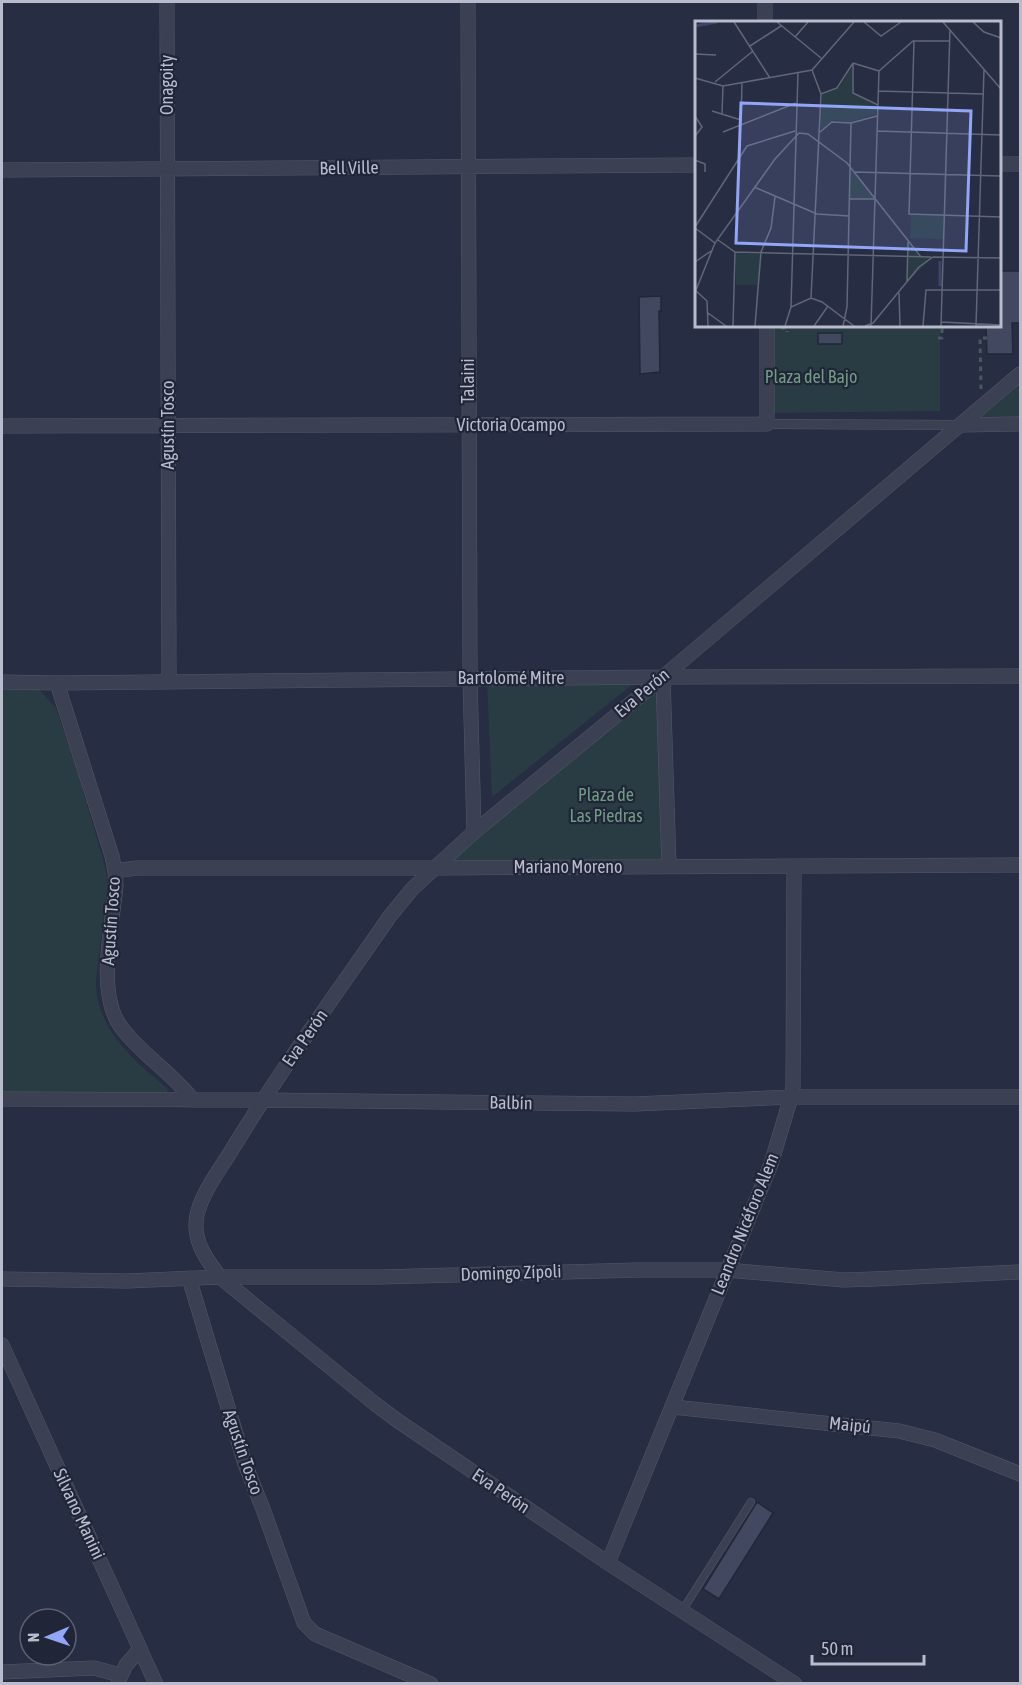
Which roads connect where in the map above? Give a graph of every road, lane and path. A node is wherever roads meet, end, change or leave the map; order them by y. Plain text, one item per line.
1 (167, 2) edge
2 (468, 2) edge
3 (765, 2) edge
4 (765, 21) edge
5 (1001, 164) edge
6 (1020, 164) edge
7 (695, 165) edge
8 (467, 166) junction
9 (166, 169) junction
10 (2, 170) edge
11 (767, 327) edge
12 (942, 327) edge
13 (938, 338) dead end
14 (987, 338) dead end
15 (1020, 374) edge
16 (982, 406) junction
17 (767, 424) junction
18 (1020, 424) edge
19 (469, 425) junction
20 (960, 425) junction
21 (2, 426) edge
22 (168, 426) junction
23 (1020, 676) edge
24 (663, 677) junction
25 (470, 679) junction
26 (169, 681) junction
27 (2, 682) edge
28 (57, 683) junction
29 (474, 832) junction
30 (1020, 865) edge
31 (669, 866) junction
32 (794, 867) junction
33 (433, 868) junction
34 (115, 871) junction
35 (791, 1097) junction
36 (1020, 1097) edge
37 (2, 1100) edge
38 (193, 1100) junction
39 (263, 1100) junction
40 (728, 1270) junction
41 (1020, 1272) edge
42 (220, 1276) junction
43 (189, 1278) junction
44 (2, 1279) edge
45 (2, 1345) edge
46 (672, 1407) junction
47 (1020, 1474) edge
48 (751, 1502) dead end
49 (608, 1563) junction
50 (682, 1611) junction
51 (140, 1649) junction
52 (2, 1672) edge
53 (119, 1679) edge
54 (156, 1683) edge
55 (431, 1683) edge
56 (795, 1683) edge

1 - 9 street, Onagoity
2 - 8 street, Talaini
3 - 4 street
5 - 6 street
7 - 8 street, Bell Ville
8 - 9 street, Bell Ville
8 - 19 street, Talaini
9 - 10 street, Bell Ville
9 - 22 street, Agustín Tosco
11 - 17 street
12 - 13 path
14 - 16 path
15 - 16 street, Eva Perón
16 - 20 street, Eva Perón
17 - 19 street, Victoria Ocampo
17 - 20 street, Victoria Ocampo
18 - 20 street, Victoria Ocampo
19 - 22 street, Victoria Ocampo
19 - 25 street, Talaini
20 - 24 street, Eva Perón
21 - 22 street, Victoria Ocampo
22 - 26 street, Agustín Tosco
23 - 24 street, Bartolomé Mitre
24 - 25 street, Bartolomé Mitre
24 - 29 street, Eva Perón
24 - 31 street
25 - 26 street, Bartolomé Mitre
25 - 29 street, Talaini
26 - 28 street, Bartolomé Mitre
27 - 28 street, Bartolomé Mitre
28 - 34 street, Agustín Tosco
29 - 33 street, Eva Perón
30 - 32 street, Mariano Moreno
31 - 32 street, Mariano Moreno
31 - 33 street, Mariano Moreno
32 - 35 street, Leandro Nicéforo Alem
33 - 34 street, Mariano Moreno
33 - 39 street, Eva Perón
34 - 38 street, Agustín Tosco
35 - 36 street, Balbín
35 - 39 street, Balbín
35 - 40 street, Leandro Nicéforo Alem
37 - 38 street, Balbín
38 - 39 street, Balbín
39 - 42 street, Eva Perón
40 - 41 street, Domingo Zípoli
40 - 42 street, Domingo Zípoli
40 - 46 street, Leandro Nicéforo Alem
42 - 43 street, Domingo Zípoli
42 - 49 street, Eva Perón
43 - 44 street, Domingo Zípoli
43 - 55 street, Agustín Tosco
45 - 51 street, Silvano Manini
46 - 47 street, Maipú
46 - 49 street, Leandro Nicéforo Alem
48 - 50 lane
49 - 50 street, Eva Perón
50 - 56 street, Eva Perón
51 - 53 street
51 - 54 street, Silvano Manini
52 - 53 street

